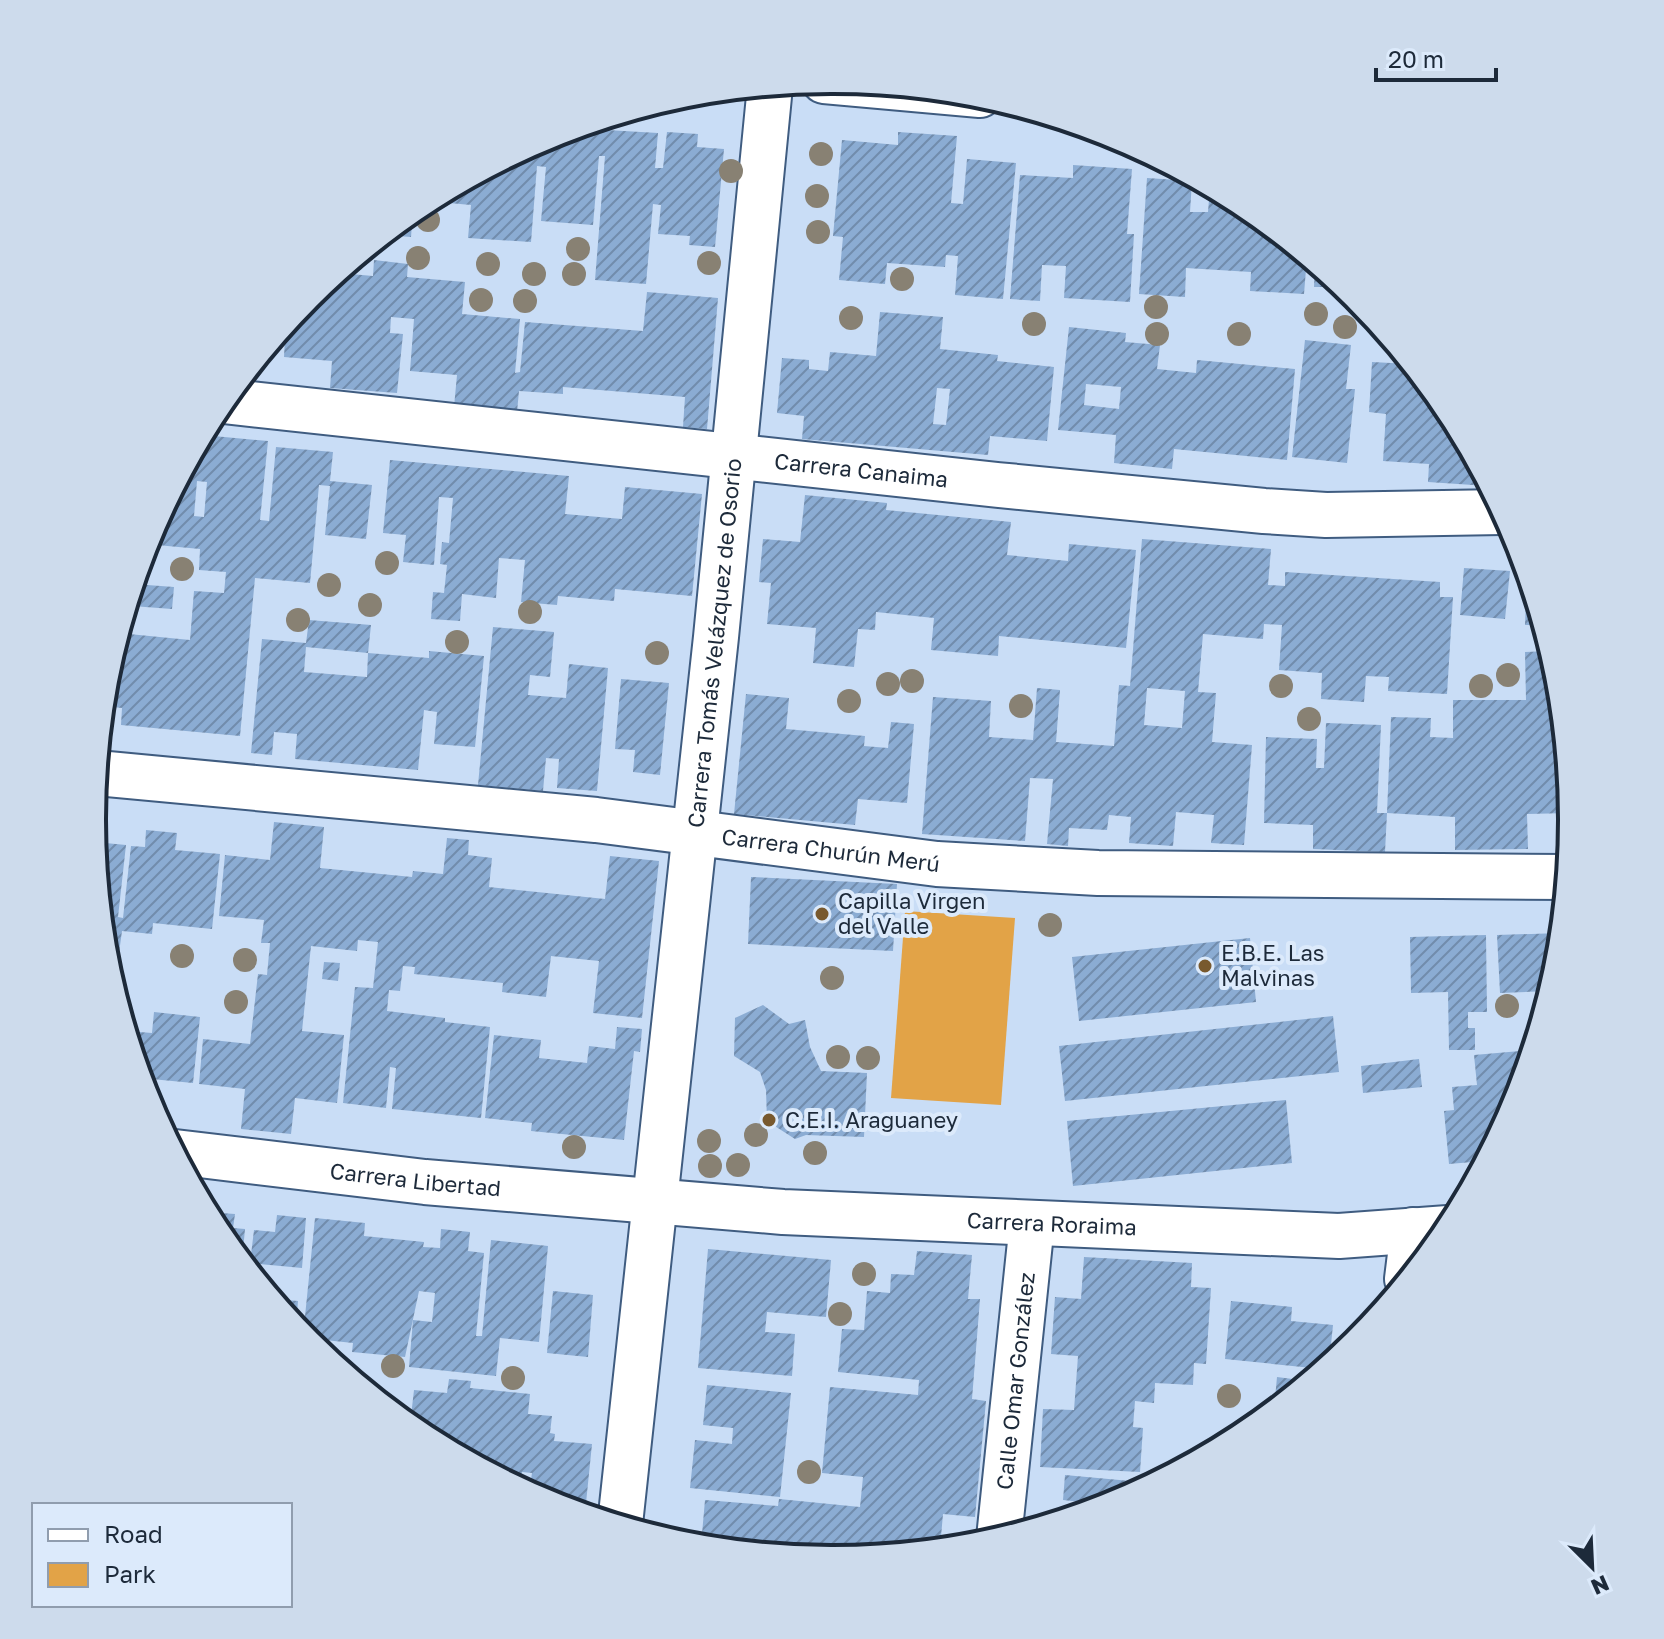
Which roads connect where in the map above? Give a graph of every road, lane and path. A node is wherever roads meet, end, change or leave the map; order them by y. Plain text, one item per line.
1 (769, 97) edge
2 (238, 403) edge
3 (733, 457) junction
4 (1489, 512) edge
5 (108, 774) edge
6 (695, 833) junction
7 (1555, 877) edge
8 (188, 1154) edge
9 (655, 1201) junction
10 (1032, 1223) junction
11 (1431, 1229) edge
12 (621, 1513) edge
13 (1000, 1525) edge

1 - 3 street, Carrera Tomás Velázquez de Osorio
2 - 3 street, Carrera Canaima
3 - 4 street, Carrera Canaima
3 - 6 street, Carrera Tomás Velázquez de Osorio
5 - 6 street, Carrera Churún Merú
6 - 7 street, Carrera Churún Merú
6 - 9 street, Carrera Tomás Velázquez de Osorio
8 - 9 street, Carrera Libertad
9 - 10 street, Carrera Roraima
9 - 12 street, Carrera Tomás Velázquez de Osorio
10 - 11 street, Carrera Roraima
10 - 13 street, Calle Omar González

